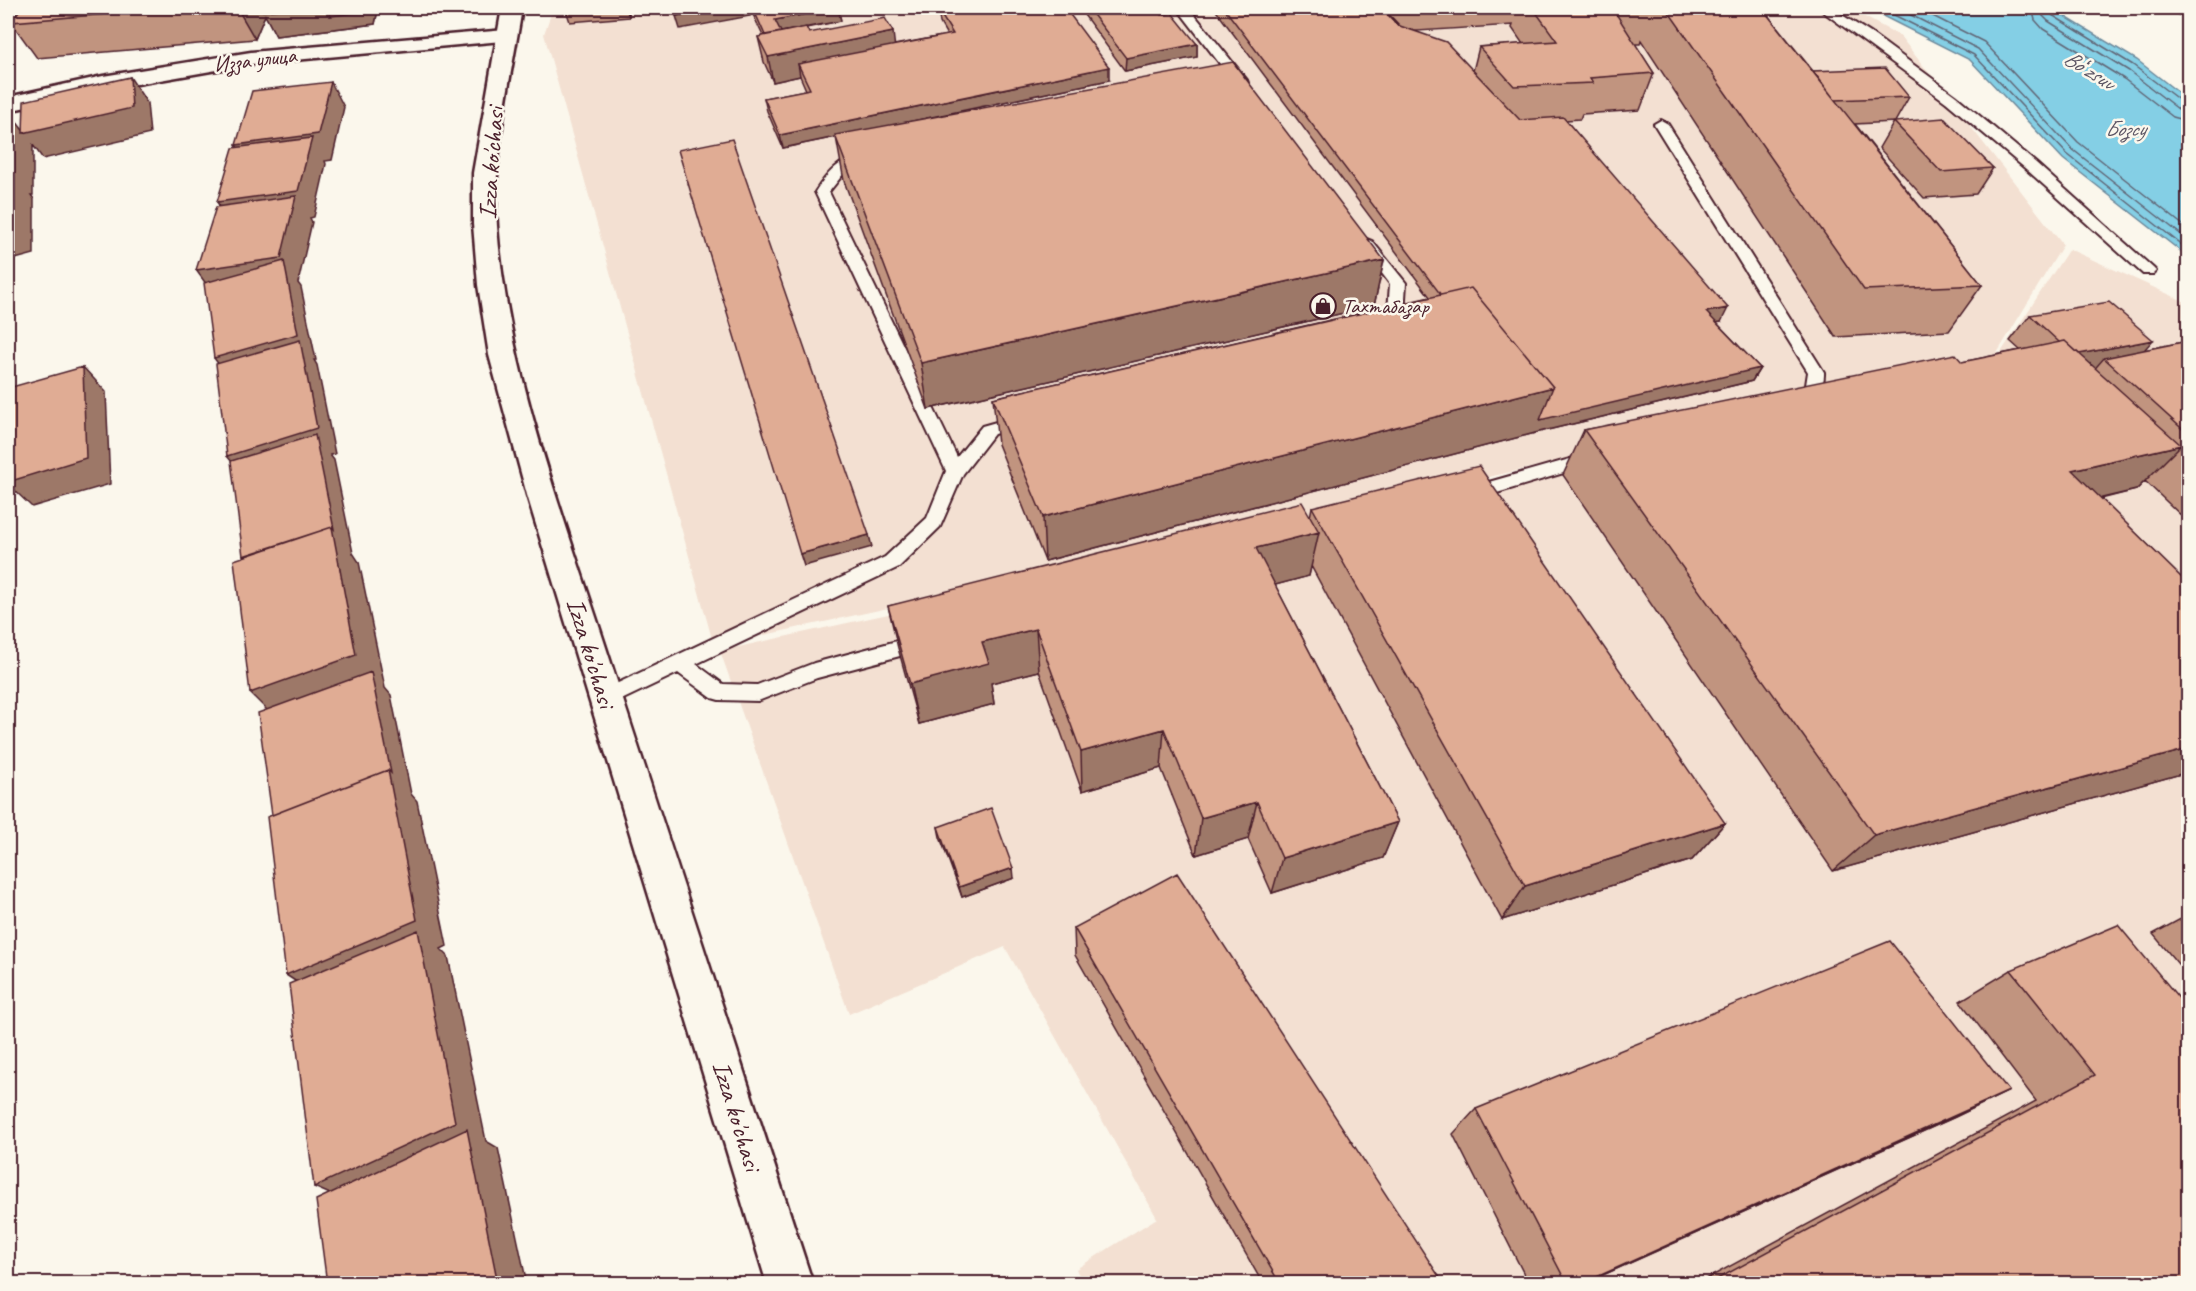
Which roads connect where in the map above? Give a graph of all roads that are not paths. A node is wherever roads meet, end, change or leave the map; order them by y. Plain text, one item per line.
1 (1183, 8) edge
2 (1824, 8) edge
3 (509, 22) edge
4 (1255, 99) edge
5 (8, 104) edge
6 (1661, 124) dead end
7 (876, 154) edge
8 (1355, 228) edge
9 (2148, 271) dead end
10 (1366, 326) edge
11 (1786, 403) edge
12 (1034, 417) edge
13 (1606, 455) edge
14 (955, 471) junction
15 (1448, 500) edge
16 (941, 637) edge
17 (679, 663) junction
18 (606, 698) junction
19 (790, 1284) edge

1 - 4 lane
2 - 9 lane
3 - 5 main road, Изза улица
3 - 18 main road, Izza ko'chasi
6 - 11 lane
7 - 14 lane
8 - 10 lane
12 - 14 lane
13 - 15 lane
14 - 17 lane
16 - 17 lane
17 - 18 lane
18 - 19 main road, Izza ko'chasi

